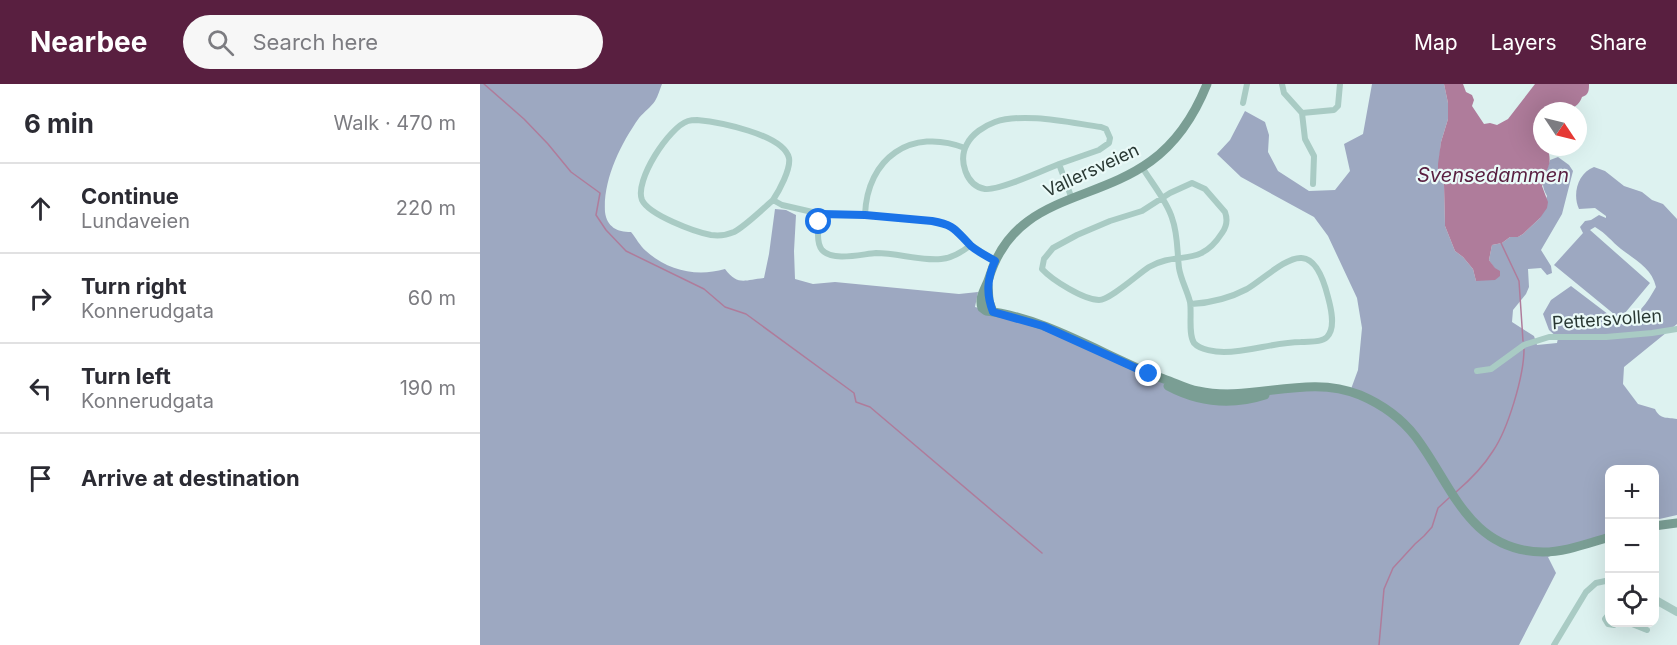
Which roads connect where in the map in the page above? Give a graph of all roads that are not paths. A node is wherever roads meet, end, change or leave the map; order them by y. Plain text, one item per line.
1 (1207, 84) edge
2 (1247, 84) edge
3 (1282, 84) edge
4 (1340, 84) edge
5 (1243, 103) dead end
6 (1302, 112) junction
7 (965, 148) junction
8 (1059, 164) junction
9 (1142, 167) junction
10 (1313, 184) dead end
11 (1072, 199) junction
12 (1162, 199) junction
13 (773, 200) junction
14 (821, 214) junction
15 (865, 215) junction
16 (970, 245) junction
17 (1178, 259) junction
18 (995, 261) junction
19 (1191, 304) junction
20 (1677, 328) edge
21 (1477, 371) dead end
22 (1677, 523) edge
23 (1659, 525) edge
24 (1605, 539) edge
25 (1605, 581) edge
26 (1659, 602) edge
27 (1677, 612) edge
28 (1640, 627) edge
29 (1647, 630) dead end
30 (1554, 645) edge

1 - 9 main road, Vallersveien
2 - 5 street
3 - 6 street
4 - 6 street
6 - 10 street
7 - 8 street
7 - 8 street
7 - 15 street
8 - 11 street
9 - 11 main road, Vallersveien
9 - 12 street
11 - 18 main road, Vallersveien
12 - 17 street
12 - 17 street
12 - 17 street
13 - 13 street
13 - 14 street
14 - 15 street
14 - 16 street
15 - 16 street
16 - 18 street
17 - 19 street
18 - 24 main road, Vallersveien
19 - 19 street
20 - 21 street, Pettersvollen
22 - 23 main road
25 - 30 street
26 - 27 street
28 - 29 street

